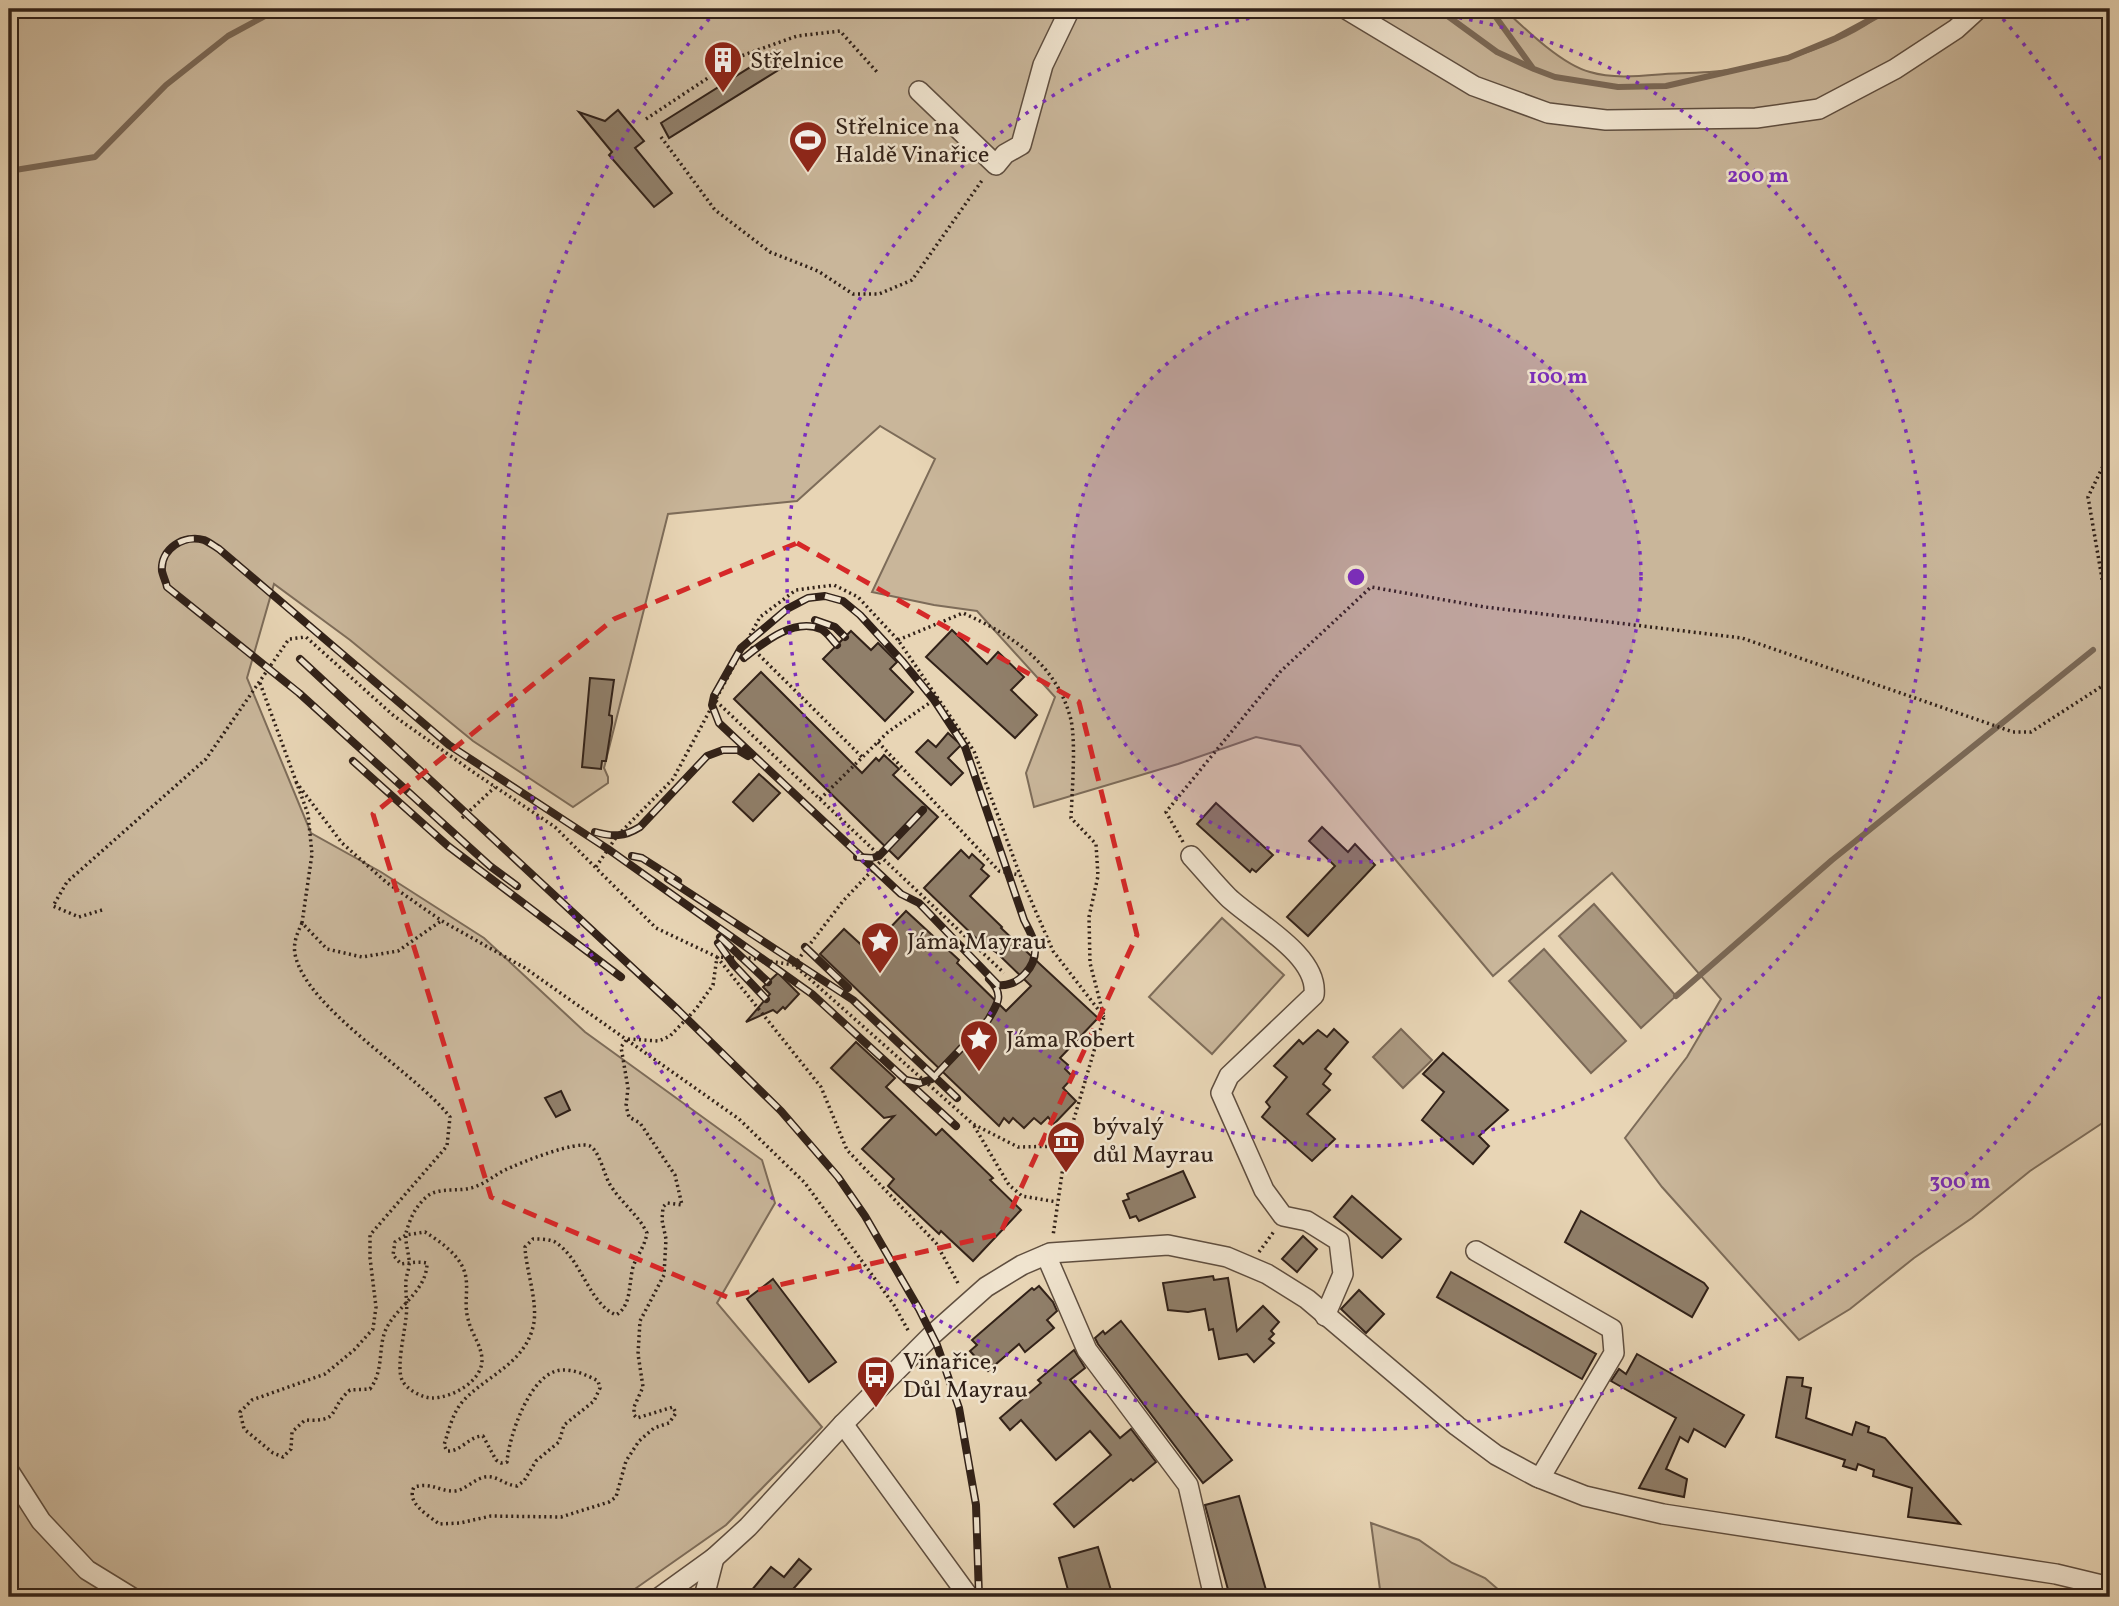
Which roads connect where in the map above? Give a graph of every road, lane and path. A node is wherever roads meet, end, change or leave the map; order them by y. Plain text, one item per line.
1 (1070, 9) edge
2 (1346, 9) edge
3 (1978, 9) edge
4 (877, 72) dead end
5 (919, 91) dead end
6 (646, 119) dead end
7 (661, 136) dead end
8 (996, 165) junction
9 (2110, 452) edge
10 (2110, 625) edge
11 (898, 640) junction
12 (747, 643) junction
13 (2110, 681) edge
14 (260, 683) junction
15 (938, 697) junction
16 (716, 701) junction
17 (877, 742) junction
18 (862, 757) junction
19 (296, 782) junction
20 (495, 787) junction
21 (820, 799) junction
22 (462, 818) dead end
23 (1191, 856) joint
24 (883, 859) junction
25 (596, 867) junction
26 (1020, 875) junction
27 (102, 910) dead end
28 (442, 921) junction
29 (302, 923) junction
30 (717, 957) junction
31 (794, 965) junction
32 (1004, 973) dead end
33 (1104, 1017) junction
34 (627, 1039) junction
35 (973, 1124) junction
36 (1066, 1146) junction
37 (1058, 1202) junction
38 (1283, 1216) junction
39 (406, 1235) junction
40 (1476, 1251) dead end
41 (1259, 1253) dead end
42 (1048, 1254) junction
43 (410, 1263) junction
44 (971, 1301) junction
45 (406, 1304) junction
46 (1325, 1316) junction
47 (918, 1349) junction
48 (843, 1424) junction
49 (9, 1471) edge
50 (1540, 1478) junction
51 (714, 1558) junction
52 (2110, 1587) edge
53 (131, 1597) edge
54 (660, 1597) edge
55 (704, 1597) edge
56 (969, 1597) edge
57 (1214, 1597) edge

1 - 8 street
2 - 3 street
4 - 6 path
5 - 8 street
7 - 8 path
9 - 10 path
11 - 12 path
11 - 15 path
11 - 33 path
12 - 16 path
12 - 18 path
13 - 23 path
14 - 19 path
14 - 20 path
14 - 27 path
15 - 17 path
15 - 26 path
16 - 21 path
16 - 25 path
17 - 18 path
17 - 26 path
18 - 21 path
19 - 28 path
19 - 29 path
20 - 22 path
20 - 25 path
21 - 24 path
23 - 38 street
24 - 31 path
24 - 32 path
25 - 30 path
26 - 33 path
28 - 29 path
28 - 34 path
29 - 45 path
30 - 31 path
30 - 34 path
30 - 44 path
31 - 35 path
33 - 36 path
34 - 39 path
34 - 47 path
35 - 36 path
35 - 37 path
36 - 37 path
37 - 42 path
38 - 41 path
38 - 46 street
39 - 43 path
39 - 43 path
39 - 45 path
40 - 50 street
42 - 44 street
42 - 46 street
42 - 57 street
43 - 45 path
43 - 45 path
44 - 47 street
46 - 50 street
47 - 48 street
48 - 51 street
48 - 56 street
49 - 53 street
50 - 52 street
51 - 54 street
51 - 55 street

